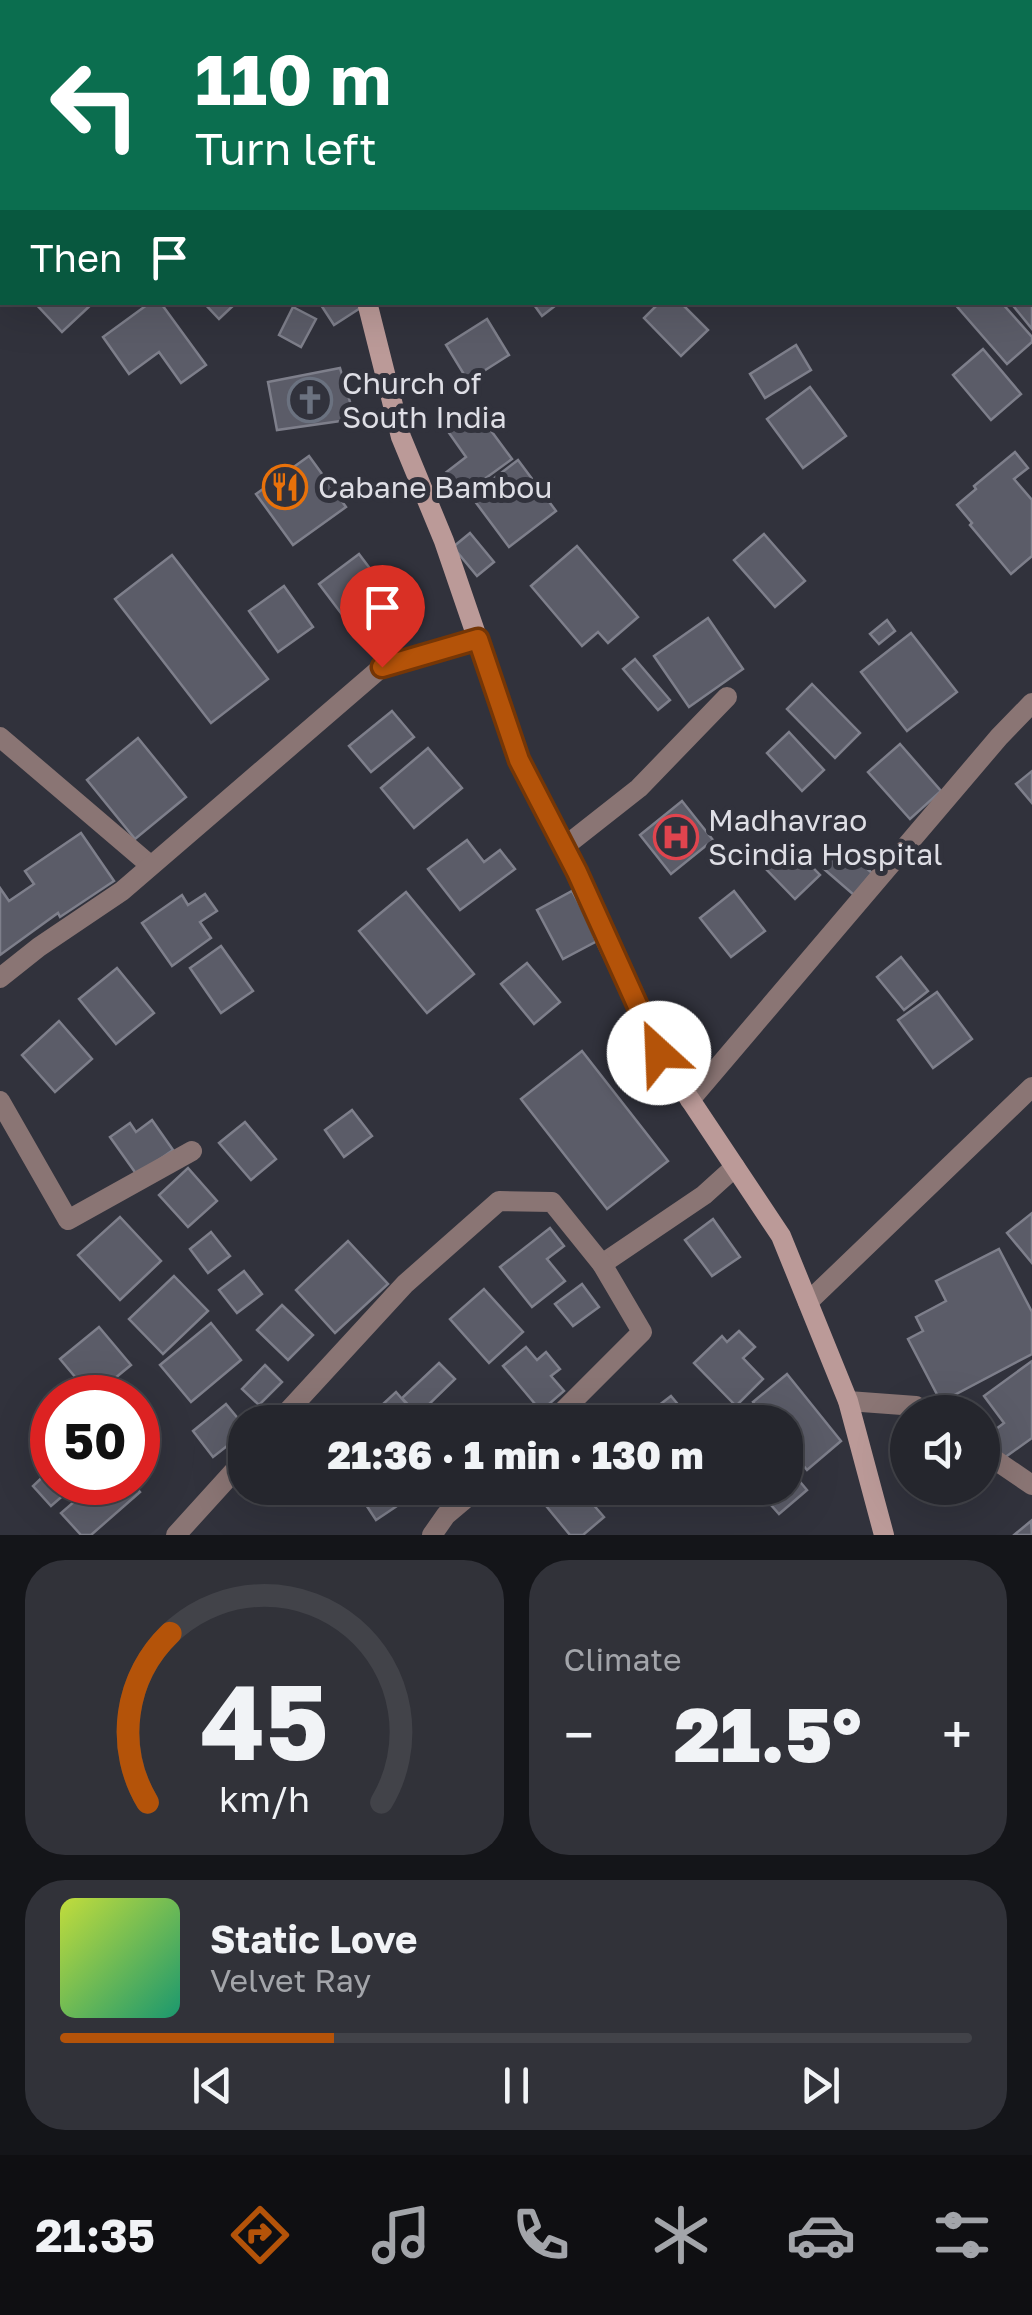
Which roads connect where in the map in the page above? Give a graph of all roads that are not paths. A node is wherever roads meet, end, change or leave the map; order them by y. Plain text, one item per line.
1 (368, 305) edge
2 (478, 639) junction
3 (728, 696) dead end
4 (1032, 703) edge
5 (0, 737) edge
6 (564, 847) junction
7 (150, 866) junction
8 (0, 978) edge
9 (1032, 1088) edge
10 (0, 1100) edge
11 (690, 1100) junction
12 (192, 1151) dead end
13 (735, 1167) junction
14 (602, 1264) junction
15 (808, 1302) junction
16 (848, 1401) junction
17 (890, 1404) edge
18 (294, 1405) edge
19 (569, 1405) edge
20 (1000, 1463) edge
21 (228, 1478) edge
22 (1032, 1485) edge
23 (458, 1505) edge
24 (176, 1535) edge
25 (432, 1535) edge
26 (884, 1535) edge

1 - 2 main road
2 - 6 main road
2 - 7 street
3 - 6 street
4 - 11 street
5 - 7 street
6 - 11 main road
7 - 8 street
9 - 15 street
10 - 12 street
11 - 13 main road
13 - 14 street
13 - 15 main road
14 - 18 street
14 - 19 street
15 - 16 main road
16 - 17 street
16 - 26 main road
20 - 22 street
21 - 24 street
23 - 25 street

